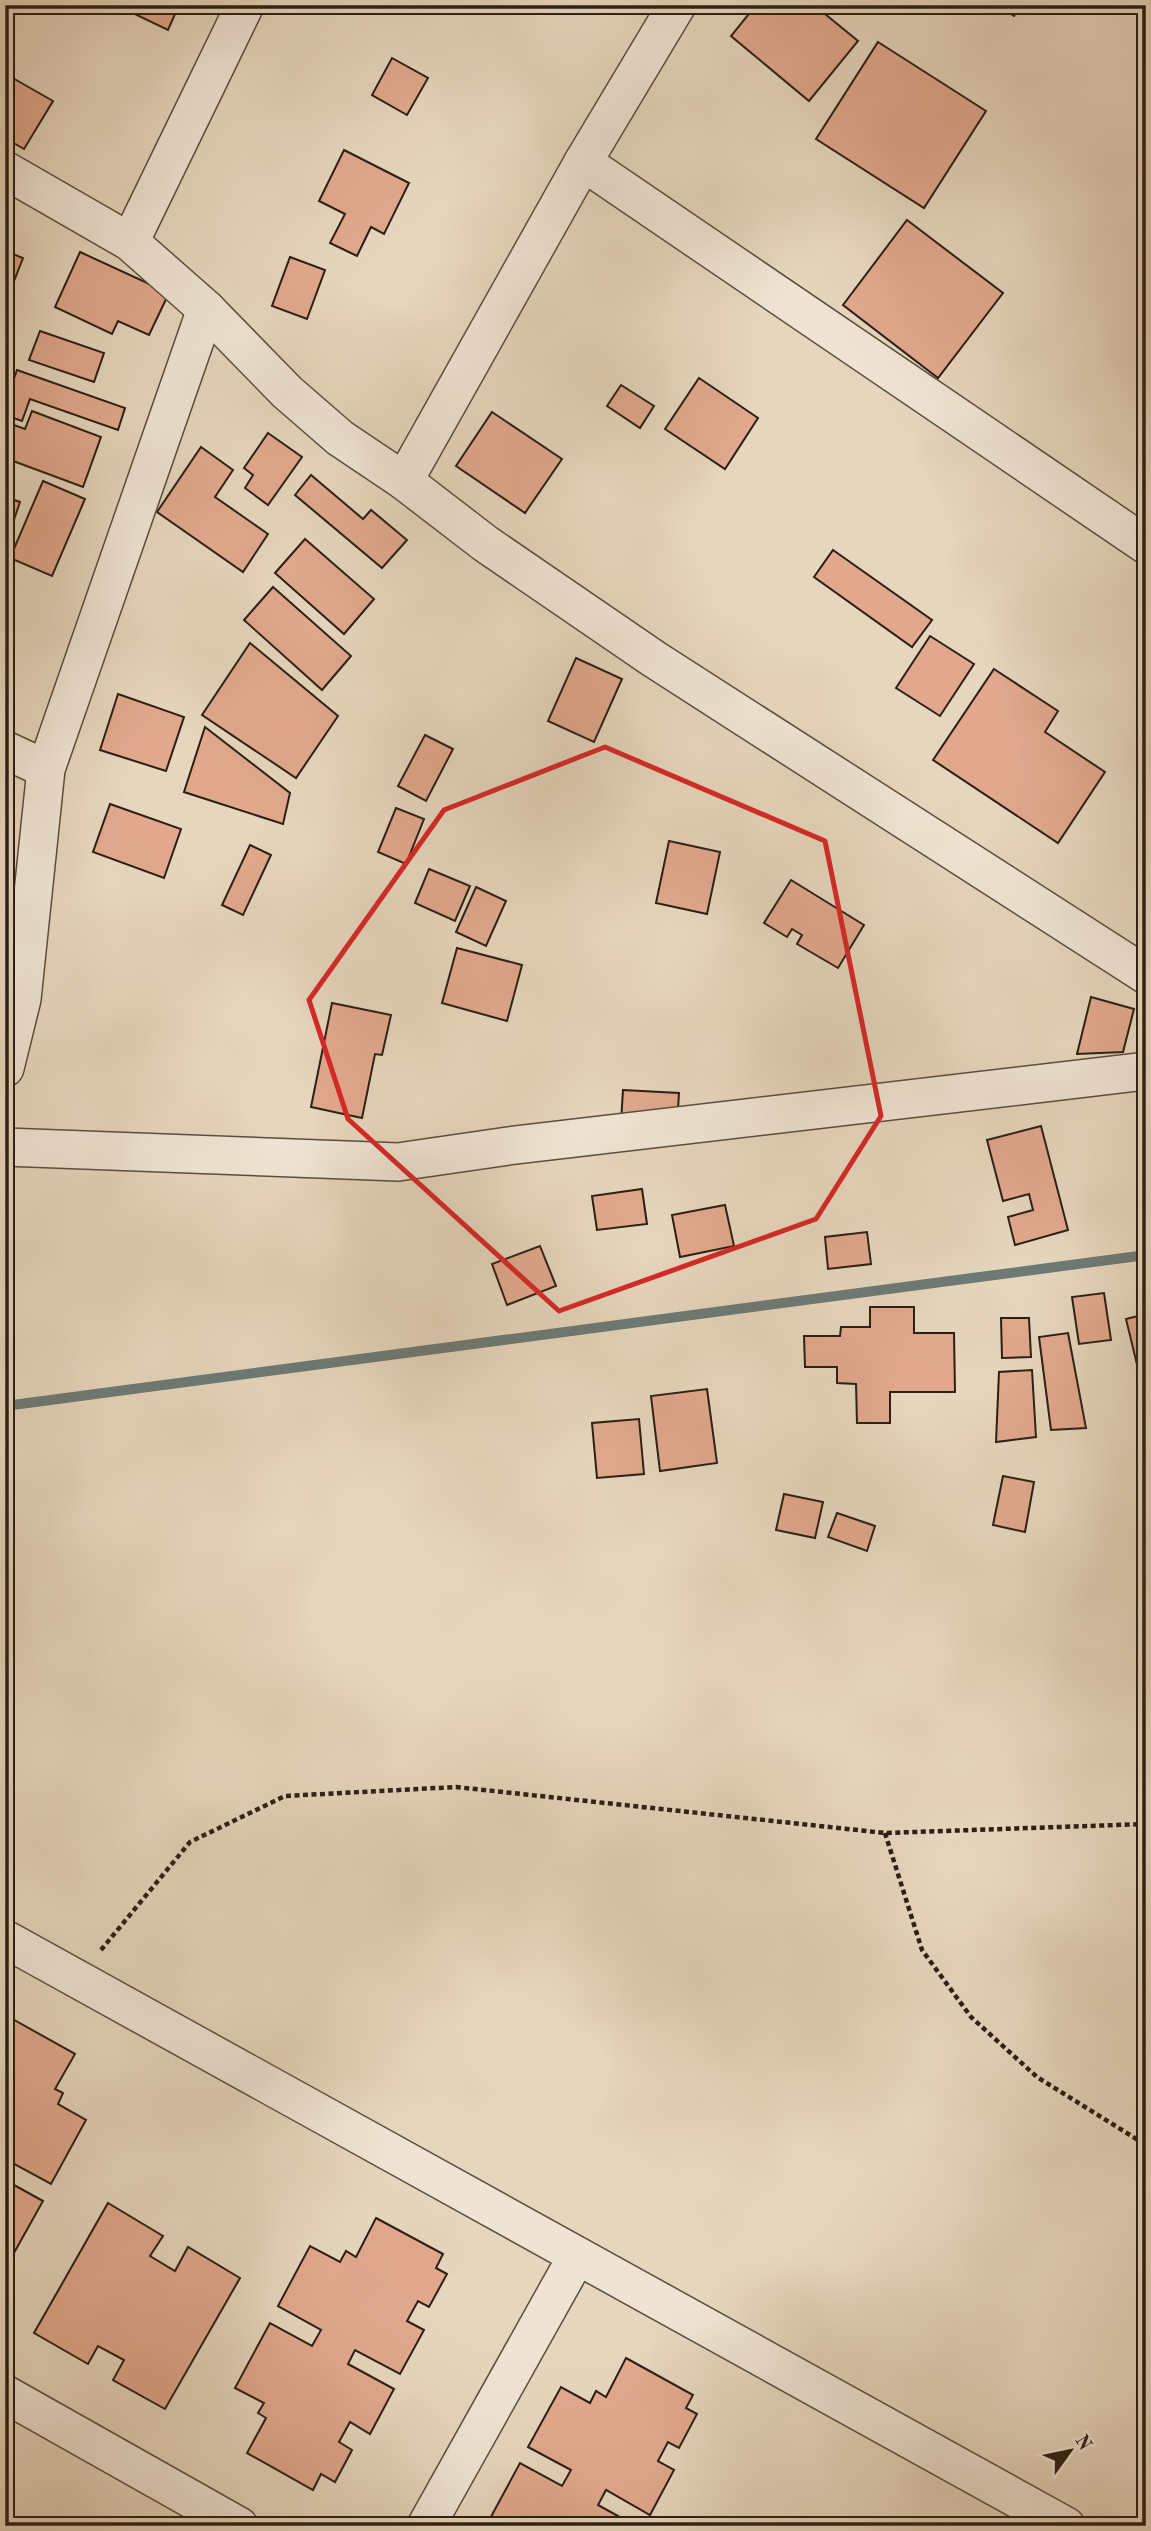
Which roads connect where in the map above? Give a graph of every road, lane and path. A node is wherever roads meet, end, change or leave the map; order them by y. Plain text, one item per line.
1 (245, 5) edge
2 (677, 5) edge
3 (583, 162) junction
4 (5, 170) edge
5 (130, 242) junction
6 (206, 309) junction
7 (404, 481) junction
8 (1146, 545) edge
9 (5, 750) edge
10 (46, 769) junction
11 (1146, 975) edge
12 (14, 995) edge
13 (5, 1068) edge
14 (1146, 1071) edge
15 (5, 1147) edge
16 (1146, 1824) edge
17 (885, 1833) junction
18 (5, 1939) edge
19 (77, 1979) junction
20 (1146, 2145) edge
21 (577, 2256) junction
22 (5, 2394) edge
23 (239, 2526) edge
24 (426, 2526) edge
25 (1066, 2526) edge

1 - 5 street
2 - 3 street
3 - 7 street
3 - 8 street
4 - 5 street
5 - 6 street
6 - 7 street
6 - 10 street
7 - 11 street
9 - 10 street
10 - 12 street
12 - 13 street
14 - 15 street
16 - 17 path
17 - 19 path
17 - 20 path
18 - 19 street
19 - 21 street
21 - 24 street
21 - 25 street
22 - 23 street

